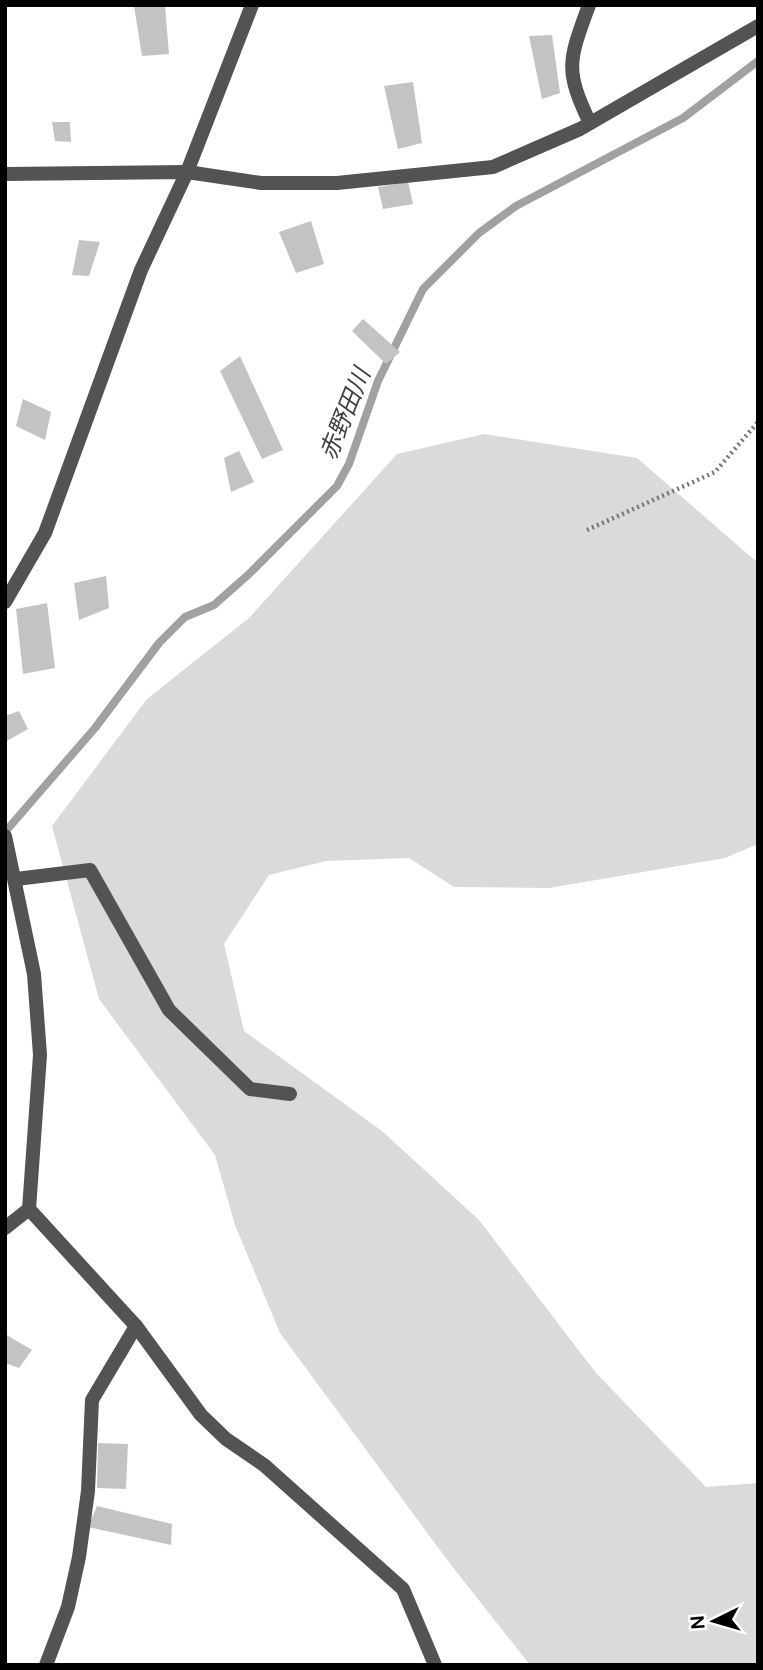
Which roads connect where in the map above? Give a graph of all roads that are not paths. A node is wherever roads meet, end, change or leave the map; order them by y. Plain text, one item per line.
1 (252, 5) edge
2 (589, 5) edge
3 (758, 26) edge
4 (590, 123) junction
5 (187, 172) junction
6 (5, 174) edge
7 (5, 603) edge
8 (5, 836) edge
9 (16, 879) junction
10 (290, 1094) dead end
11 (29, 1209) junction
12 (5, 1228) edge
13 (136, 1325) junction
14 (46, 1665) edge
15 (435, 1665) edge

1 - 5 street
2 - 4 street
3 - 4 street
4 - 5 street
5 - 6 street
5 - 7 street
8 - 9 street
9 - 10 street
9 - 11 street
11 - 12 street
11 - 13 street
13 - 14 street
13 - 15 street

